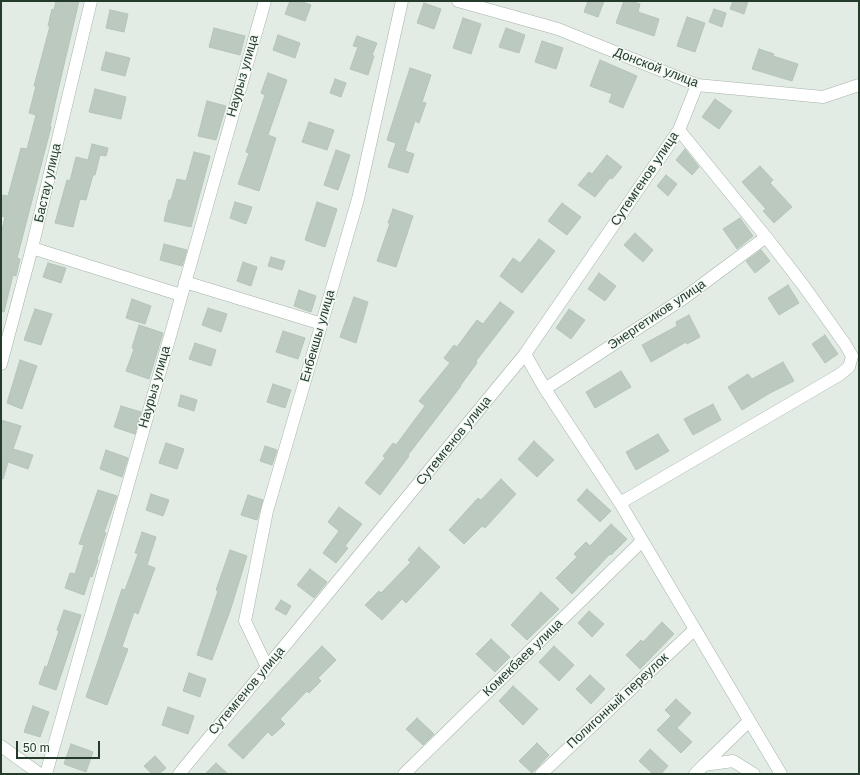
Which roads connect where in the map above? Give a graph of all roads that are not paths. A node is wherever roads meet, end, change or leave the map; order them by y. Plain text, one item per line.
1 (91, 1) edge
2 (265, 1) edge
3 (402, 1) edge
4 (458, 1) edge
5 (859, 85) edge
6 (697, 86) junction
7 (679, 130) junction
8 (766, 237) junction
9 (32, 248) junction
10 (185, 282) junction
11 (181, 295) junction
12 (322, 324) junction
13 (525, 354) junction
14 (1, 364) edge
15 (545, 389) junction
16 (620, 503) junction
17 (642, 541) junction
18 (695, 628) junction
19 (267, 667) junction
20 (749, 721) junction
21 (1, 746) edge
22 (704, 765) junction
23 (40, 774) edge
24 (46, 774) edge
25 (179, 774) edge
26 (404, 774) edge
27 (541, 774) edge
28 (694, 774) edge
29 (754, 774) edge
30 (781, 774) edge

1 - 9 street, Бастау улица
2 - 10 street, Наурыз улица
3 - 12 street, Енбекшы улица
4 - 6 street, Донской улица
5 - 6 street, Донской улица
6 - 7 street, Сутемгенов улица
7 - 8 street
7 - 13 street, Сутемгенов улица
8 - 15 street, Энергетиков улица
8 - 16 street
9 - 11 street
9 - 14 street, Бастау улица
10 - 11 street, Наурыз улица
10 - 12 street
11 - 24 street, Наурыз улица
12 - 19 street, Енбекшы улица
13 - 15 street
13 - 19 street, Сутемгенов улица
15 - 16 street
16 - 17 street
17 - 18 street
17 - 26 street, Комекбаев улица
18 - 20 street
18 - 27 street, Полигонный переулок
19 - 25 street, Сутемгенов улица
20 - 22 street
20 - 30 street
21 - 23 street
22 - 28 street
22 - 29 street

